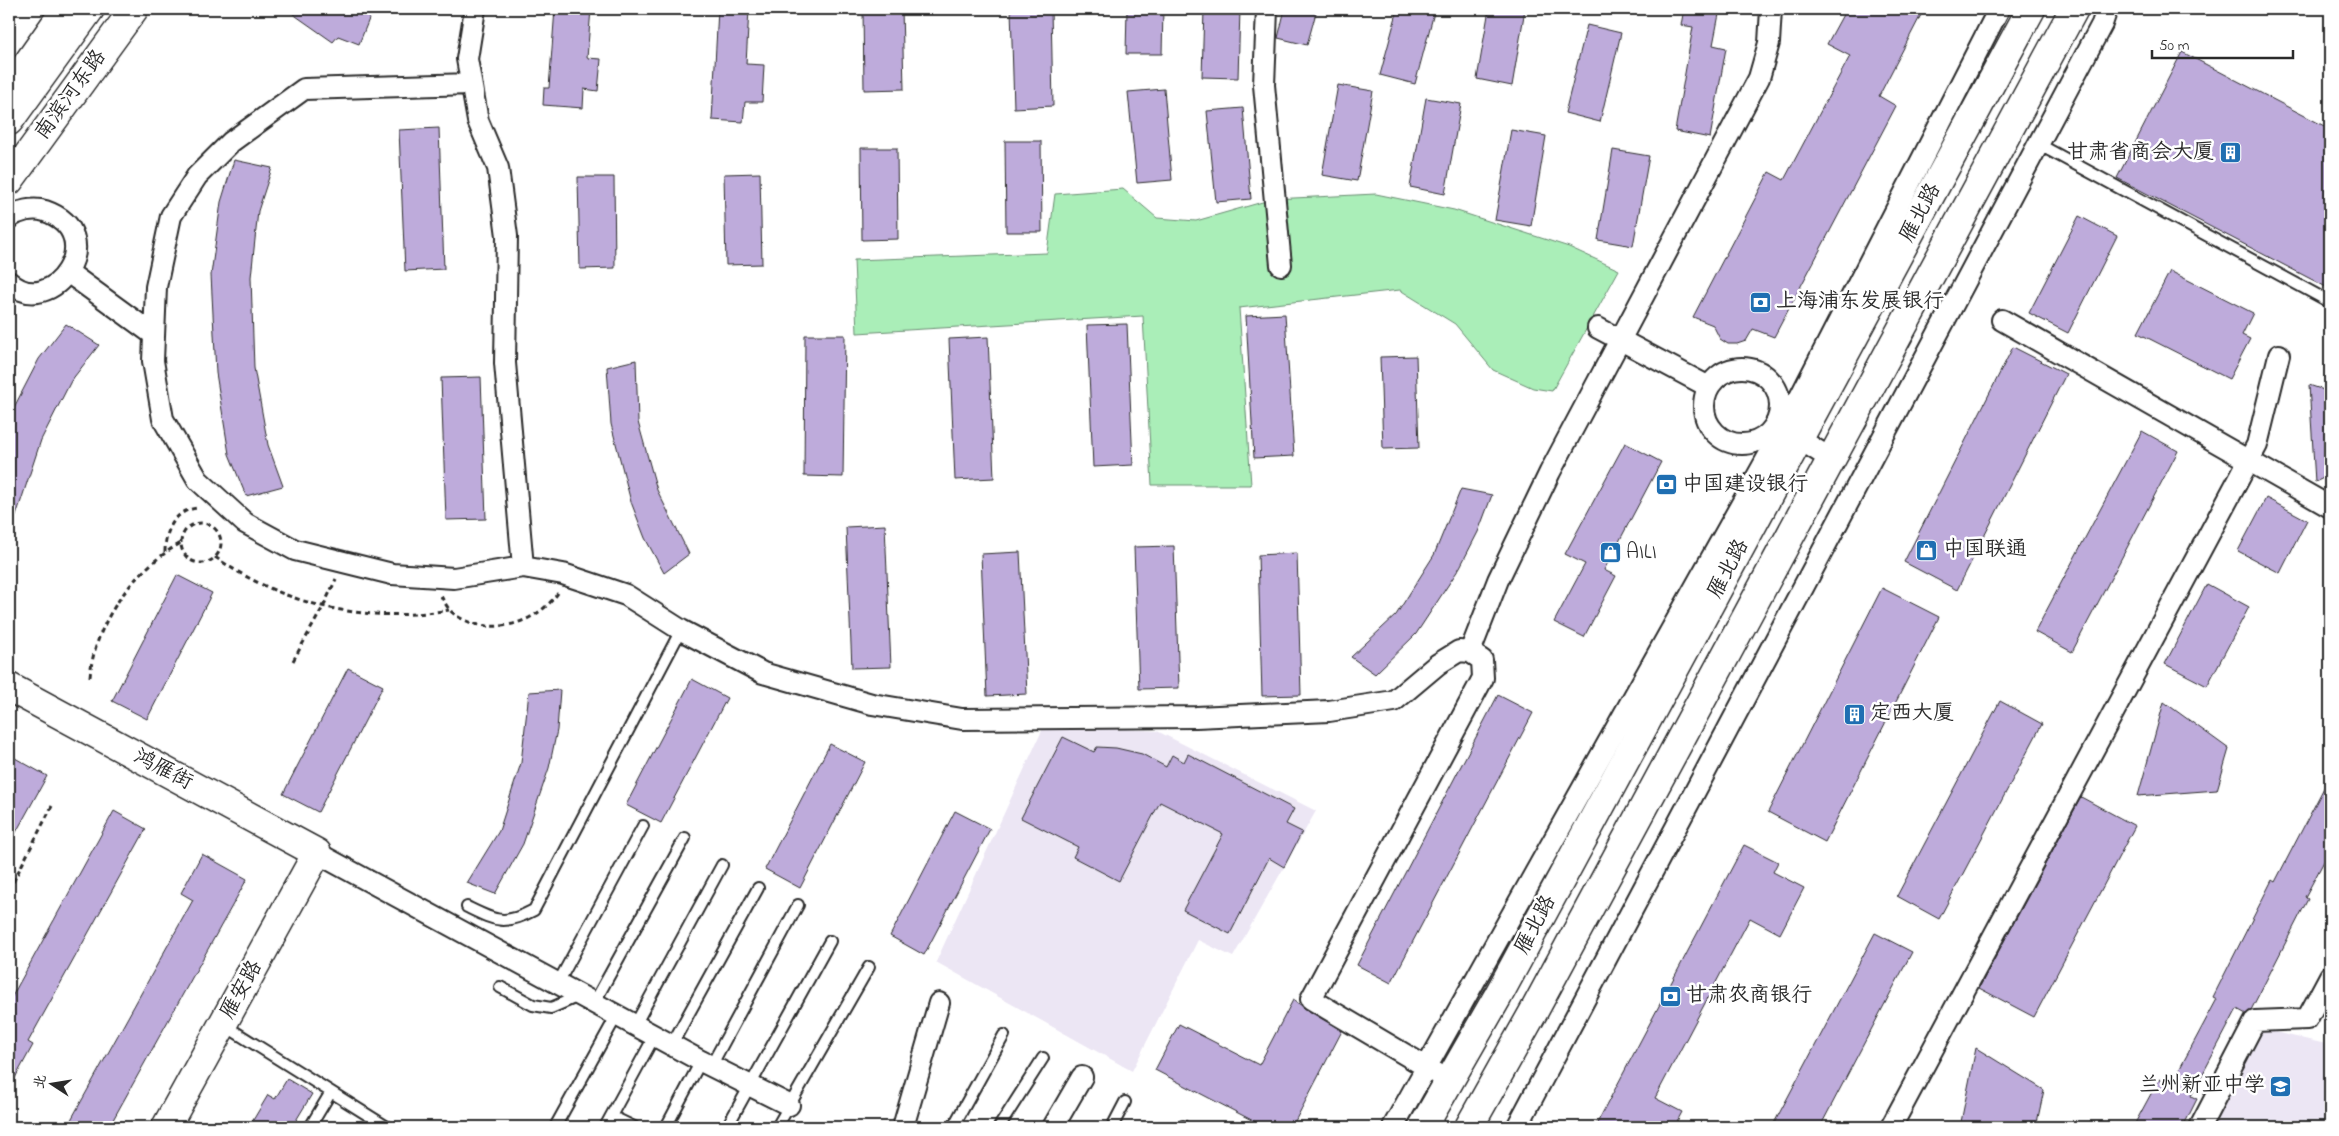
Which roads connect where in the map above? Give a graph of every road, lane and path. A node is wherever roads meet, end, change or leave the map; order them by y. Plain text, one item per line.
1 (66, 9) edge
2 (90, 9) edge
3 (134, 9) edge
4 (475, 9) edge
5 (1266, 9) edge
6 (1771, 9) edge
7 (1999, 9) edge
8 (2031, 9) edge
9 (2074, 9) edge
10 (2107, 9) edge
11 (471, 84) junction
12 (9, 91) edge
13 (9, 121) edge
14 (2038, 144) junction
15 (9, 181) edge
16 (9, 218) edge
17 (1281, 264) dead end
18 (69, 272) junction
19 (9, 282) edge
20 (2330, 302) edge
21 (2002, 320) dead end
22 (1598, 328) dead end
23 (154, 335) junction
24 (1620, 341) junction
25 (2279, 355) dead end
26 (1709, 387) junction
27 (1786, 431) junction
28 (1831, 459) junction
29 (2249, 461) junction
30 (203, 508) dead end
31 (2330, 508) edge
32 (181, 543) junction
33 (165, 552) junction
34 (215, 557) junction
35 (343, 562) junction
36 (523, 566) junction
37 (434, 576) junction
38 (569, 576) junction
39 (323, 607) junction
40 (449, 610) junction
41 (681, 630) junction
42 (1470, 652) junction
43 (294, 662) dead end
44 (90, 677) dead end
45 (9, 687) edge
46 (52, 806) dead end
47 (643, 826) dead end
48 (685, 838) dead end
49 (317, 853) junction
50 (722, 865) dead end
51 (758, 888) dead end
52 (9, 890) edge
53 (798, 905) dead end
54 (467, 907) dead end
55 (830, 941) dead end
56 (869, 967) dead end
57 (2330, 976) edge
58 (558, 983) junction
59 (500, 987) dead end
60 (587, 999) junction
61 (940, 1003) dead end
62 (617, 1015) junction
63 (223, 1024) junction
64 (635, 1025) junction
65 (1004, 1035) dead end
66 (664, 1040) junction
67 (1043, 1058) dead end
68 (706, 1063) junction
69 (1426, 1067) junction
70 (1082, 1077) dead end
71 (1450, 1081) junction
72 (750, 1086) junction
73 (331, 1092) junction
74 (1126, 1102) dead end
75 (789, 1105) junction
76 (611, 1116) junction
77 (166, 1127) edge
78 (310, 1127) edge
79 (387, 1127) edge
80 (555, 1127) edge
81 (605, 1127) edge
82 (634, 1127) edge
83 (666, 1127) edge
84 (727, 1127) edge
85 (777, 1127) edge
86 (903, 1127) edge
87 (953, 1127) edge
88 (999, 1127) edge
89 (1053, 1127) edge
90 (1112, 1127) edge
91 (1393, 1127) edge
92 (1423, 1127) edge
93 (1469, 1127) edge
94 (1517, 1127) edge
95 (1891, 1127) edge
96 (2200, 1127) edge

1 - 12 main road
2 - 13 main road
3 - 15 main road, 南滨河东路
4 - 11 street
5 - 17 street
6 - 24 street
7 - 27 street
8 - 27 main road, 雁北路
9 - 28 main road, 雁北路
10 - 14 street
11 - 23 street
11 - 36 street
14 - 20 lane
14 - 94 street
16 - 18 street
18 - 19 street
18 - 23 street
21 - 29 street
22 - 24 street
23 - 35 street
24 - 26 street
24 - 42 street
25 - 29 street
26 - 27 street
26 - 27 street
27 - 28 street
27 - 69 street
27 - 71 main road, 雁北路
28 - 93 main road, 雁北路
29 - 31 street
29 - 95 street
30 - 33 path
32 - 33 path
32 - 34 path
32 - 34 path
33 - 44 path
34 - 39 path
35 - 37 street
35 - 39 path
36 - 37 street
36 - 38 street
37 - 40 path
38 - 40 path
38 - 41 street
39 - 40 path
39 - 43 path
41 - 42 street
41 - 54 lane
42 - 69 street
45 - 49 main road, 鸿雁街
46 - 52 path
47 - 58 lane
48 - 60 lane
49 - 58 street
49 - 63 main road, 雁安路
50 - 64 lane
51 - 66 lane
53 - 68 lane
55 - 72 lane
56 - 75 lane
57 - 96 street
58 - 60 street
59 - 60 lane
60 - 62 street
61 - 86 street
62 - 64 street
62 - 80 lane
63 - 73 lane
63 - 77 main road, 雁安路
64 - 66 street
65 - 87 lane
66 - 68 street
66 - 76 lane
67 - 88 lane
68 - 72 street
68 - 83 lane
69 - 71 street
69 - 91 street
70 - 89 street
71 - 92 main road, 雁北路
72 - 75 street
72 - 84 lane
73 - 78 lane
73 - 79 lane
74 - 90 lane
75 - 85 lane
76 - 81 lane
76 - 82 lane

